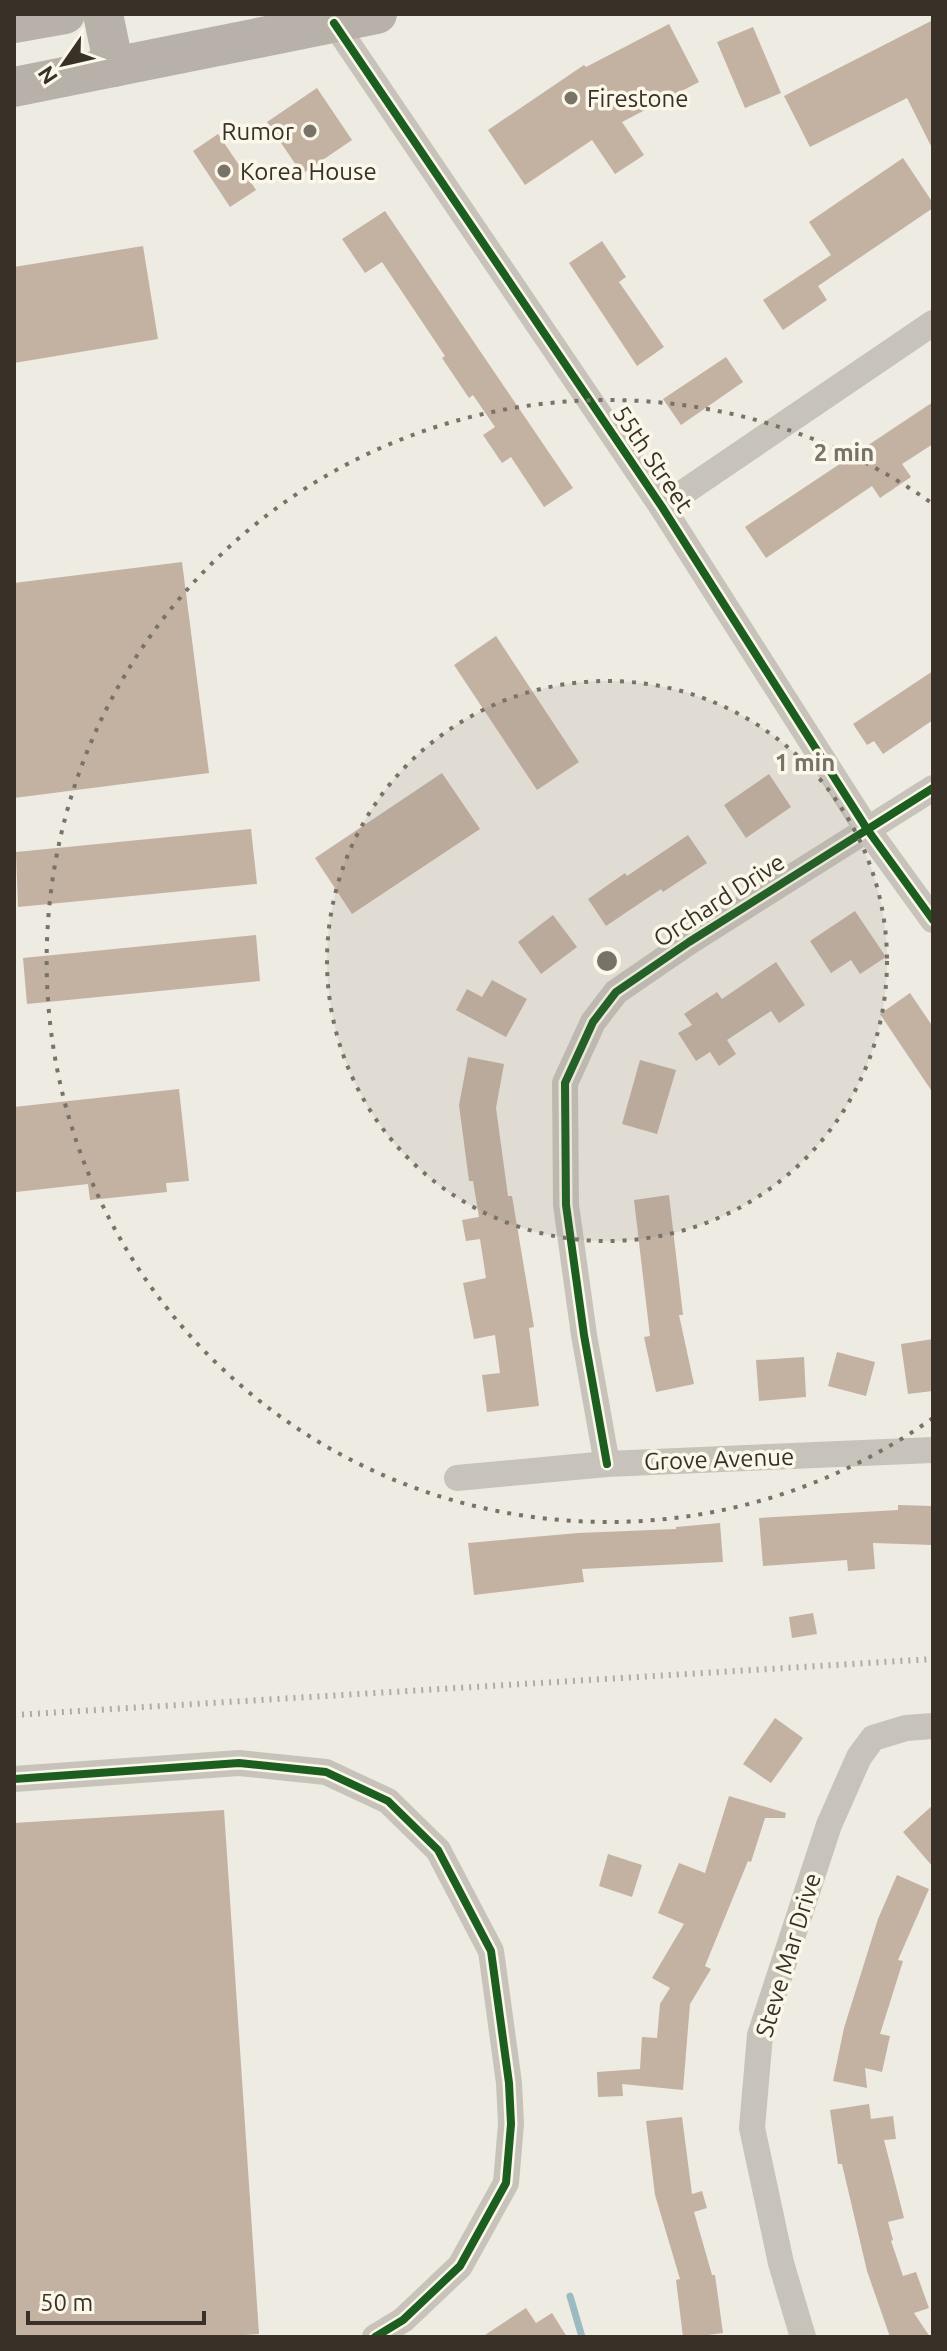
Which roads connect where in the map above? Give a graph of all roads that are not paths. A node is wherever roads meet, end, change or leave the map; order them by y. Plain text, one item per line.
1 (65, 14) edge
2 (103, 14) edge
3 (377, 14) edge
4 (14, 23) edge
5 (334, 23) junction
6 (114, 67) junction
7 (14, 87) edge
8 (933, 323) edge
9 (662, 507) junction
10 (933, 788) edge
11 (867, 829) junction
12 (933, 920) edge
13 (933, 1450) edge
14 (607, 1464) junction
15 (457, 1478) dead end
16 (933, 1726) edge
17 (14, 1779) edge
18 (375, 2337) edge
19 (803, 2337) edge

1 - 4 main road
2 - 6 main road
3 - 5 main road
5 - 6 main road
5 - 9 street, 55th Street
6 - 7 main road
8 - 9 street
9 - 11 street, 55th Street
10 - 11 street, Orchard Drive
11 - 12 street, 55th Street
11 - 14 street, Orchard Drive
13 - 14 street, Grove Avenue
14 - 15 street, Grove Avenue
16 - 19 street, Steve Mar Drive
17 - 18 street

